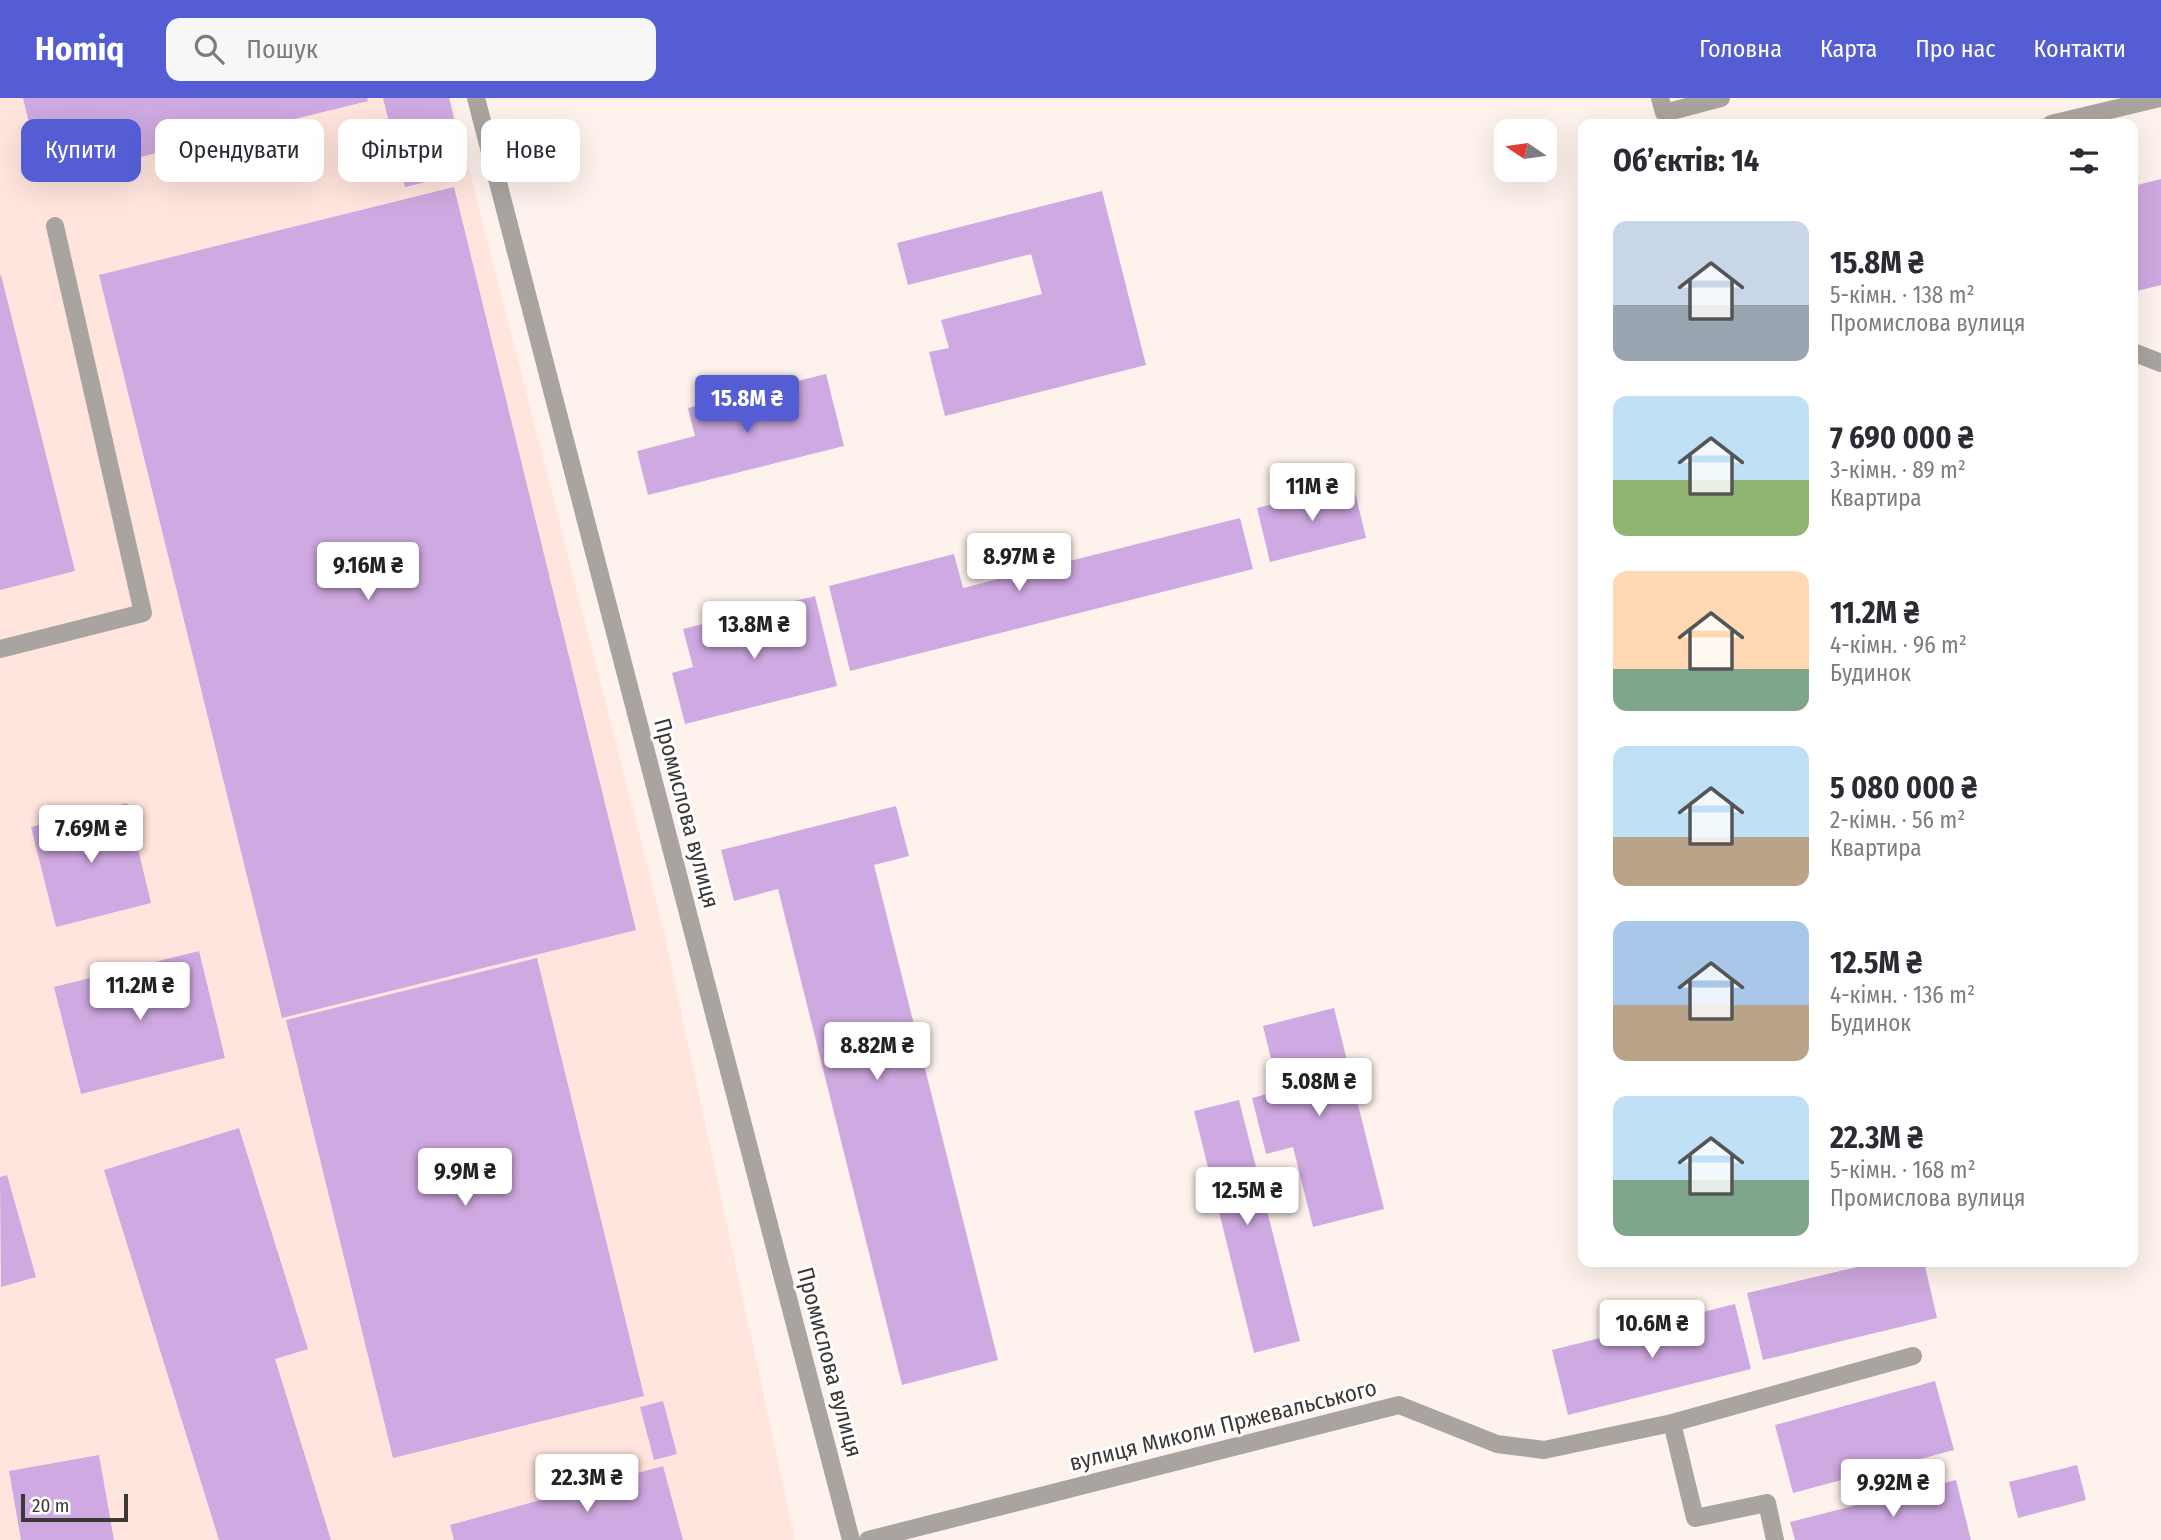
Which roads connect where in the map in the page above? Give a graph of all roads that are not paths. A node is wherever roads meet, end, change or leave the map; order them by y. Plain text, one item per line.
1 (476, 98) edge
2 (1660, 98) edge
3 (1721, 98) edge
4 (2160, 98) edge
5 (2072, 119) edge
6 (55, 226) dead end
7 (2138, 354) edge
8 (2161, 363) edge
9 (0, 649) edge
10 (1913, 1356) dead end
11 (1672, 1423) junction
12 (851, 1540) edge
13 (867, 1540) edge
14 (1776, 1540) edge

1 - 12 street, Промислова вулиця
2 - 3 street
4 - 5 street
6 - 9 street
7 - 8 street
10 - 11 street, вулиця Миколи Пржевальського
11 - 13 street, вулиця Миколи Пржевальського
11 - 14 street

